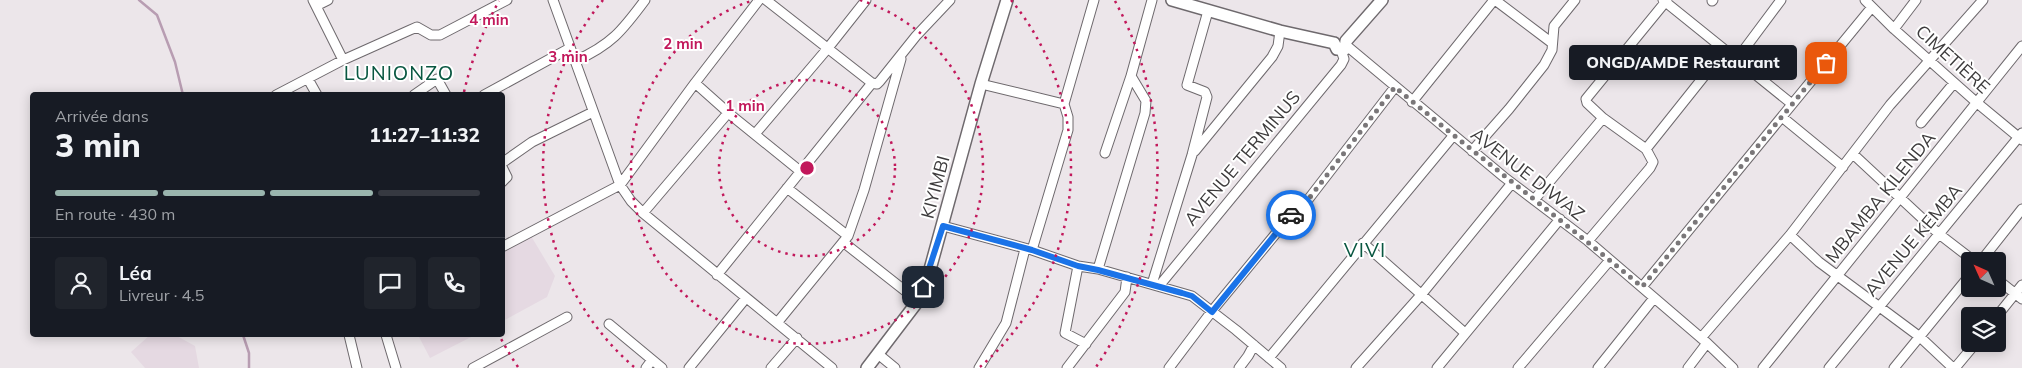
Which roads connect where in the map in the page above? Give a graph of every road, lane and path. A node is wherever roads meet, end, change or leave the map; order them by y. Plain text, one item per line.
1 (328, 0) edge
2 (507, 0) edge
3 (554, 0) edge
4 (645, 0) edge
5 (760, 0) edge
6 (766, 0) edge
7 (866, 0) edge
8 (950, 0) edge
9 (1094, 0) edge
10 (1152, 0) edge
11 (1172, 0) edge
12 (1382, 0) edge
13 (1494, 0) edge
14 (1575, 0) edge
15 (1781, 0) edge
16 (1916, 0) edge
17 (1983, 0) edge
18 (1004, 1) edge
19 (1665, 1) edge
20 (1186, 2) edge
21 (314, 3) edge
22 (1869, 4) edge
23 (1208, 11) junction
24 (1894, 29) junction
25 (1280, 31) junction
26 (1552, 43) junction
27 (1342, 45) junction
28 (2022, 46) edge
29 (570, 48) junction
30 (828, 48) junction
31 (1725, 50) junction
32 (902, 54) junction
33 (1736, 59) junction
34 (1929, 59) junction
35 (343, 60) junction
36 (575, 61) junction
37 (1131, 76) junction
38 (308, 79) junction
39 (695, 83) junction
40 (872, 83) junction
41 (1954, 83) junction
42 (981, 84) junction
43 (1395, 87) junction
44 (282, 92) edge
45 (315, 92) edge
46 (418, 92) edge
47 (444, 92) edge
48 (489, 92) edge
49 (1412, 102) junction
50 (1976, 102) junction
51 (1064, 104) junction
52 (1792, 104) junction
53 (593, 112) junction
54 (728, 113) junction
55 (1782, 117) junction
56 (1603, 118) junction
57 (1921, 123) dead end
58 (755, 134) junction
59 (1453, 136) junction
60 (2021, 137) edge
61 (1646, 149) junction
62 (1472, 150) junction
63 (1105, 153) dead end
64 (1852, 154) junction
65 (1192, 155) junction
66 (505, 163) edge
67 (1843, 167) junction
68 (800, 170) junction
69 (1512, 183) junction
70 (620, 184) junction
71 (787, 188) junction
72 (1899, 199) junction
73 (1534, 200) junction
74 (2022, 209) edge
75 (643, 213) junction
76 (1560, 219) junction
77 (943, 226) junction
78 (1939, 234) junction
79 (1790, 235) junction
80 (846, 239) junction
81 (1588, 241) junction
82 (1362, 243) junction
83 (505, 245) edge
84 (1028, 250) junction
85 (1962, 252) edge
86 (1988, 252) edge
87 (1610, 260) junction
88 (1078, 266) junction
89 (1098, 270) junction
90 (717, 275) junction
91 (1837, 276) junction
92 (1126, 277) junction
93 (1156, 285) junction
94 (2022, 285) edge
95 (1961, 286) edge
96 (2006, 286) edge
97 (1642, 287) junction
98 (1421, 295) junction
99 (2018, 296) edge
100 (746, 298) junction
101 (1654, 298) junction
102 (918, 301) junction
103 (1879, 307) junction
104 (2006, 307) edge
105 (1212, 312) junction
106 (566, 316) dead end
107 (777, 323) junction
108 (609, 324) dead end
109 (1465, 333) junction
110 (349, 337) edge
111 (387, 337) edge
112 (1920, 337) junction
113 (796, 338) junction
114 (1704, 341) junction
115 (1086, 344) junction
116 (1254, 345) junction
117 (1968, 352) edge
118 (878, 354) junction
119 (1269, 358) junction
120 (652, 360) junction
121 (357, 368) edge
122 (396, 368) edge
123 (473, 368) edge
124 (646, 368) edge
125 (662, 368) edge
126 (689, 368) edge
127 (771, 368) edge
128 (832, 368) edge
129 (867, 368) edge
130 (896, 368) edge
131 (979, 368) edge
132 (1067, 368) edge
133 (1169, 368) edge
134 (1239, 368) edge
135 (1281, 368) edge
136 (1356, 368) edge
137 (1437, 368) edge
138 (1518, 368) edge
139 (1598, 368) edge
140 (1688, 368) edge
141 (1734, 368) edge
142 (1763, 368) edge
143 (1829, 368) edge
144 (1894, 368) edge
145 (1954, 368) edge

1 - 21 street
2 - 35 street
3 - 29 street
4 - 36 street
5 - 39 street
6 - 30 street
7 - 30 street
8 - 32 street
9 - 51 street
10 - 37 street
11 - 20 street
12 - 27 street, AVENUE TERMINUS
13 - 26 street
13 - 49 street
14 - 26 street
15 - 33 street
16 - 24 street
17 - 34 street
18 - 42 street, KIYIMBI
19 - 31 street
19 - 56 street
20 - 23 street
21 - 35 street
22 - 24 street, CIMETIÈRE
22 - 52 street
23 - 25 street
23 - 65 street
24 - 34 street, CIMETIÈRE
25 - 27 street
25 - 65 street
26 - 62 street
27 - 43 street, AVENUE DIWAZ
27 - 93 street, AVENUE TERMINUS
28 - 50 street, MBAMBA KILENDA
29 - 36 street
29 - 48 street
30 - 40 street
30 - 58 street
31 - 33 street
31 - 61 street
32 - 40 street
32 - 80 street
33 - 52 street
34 - 41 street, CIMETIÈRE
34 - 64 street
35 - 38 street
36 - 53 street
37 - 63 street
37 - 89 street
38 - 44 street
38 - 45 street
39 - 54 street
39 - 70 street
40 - 68 street
41 - 50 street, CIMETIÈRE
41 - 57 street
42 - 51 street
42 - 77 street, KIYIMBI
43 - 49 street, AVENUE DIWAZ
43 - 105 street
46 - 47 street
49 - 59 street, AVENUE DIWAZ
50 - 60 street, CIMETIÈRE
50 - 72 street, MBAMBA KILENDA
51 - 84 street
52 - 55 street
53 - 66 street
53 - 70 street
54 - 58 street
54 - 75 street
55 - 67 street
55 - 97 street
56 - 61 street
56 - 73 street
58 - 68 street
59 - 62 street, AVENUE DIWAZ
59 - 82 street
60 - 78 street, AVENUE KEMBA
61 - 81 street
62 - 69 street, AVENUE DIWAZ
64 - 67 street
64 - 72 street
65 - 93 street
67 - 79 street
68 - 71 street
69 - 73 street, AVENUE DIWAZ
69 - 98 street
70 - 75 street
70 - 83 street
71 - 80 street
71 - 90 street
72 - 78 street
72 - 91 street, MBAMBA KILENDA
73 - 76 street, AVENUE DIWAZ
74 - 86 street
75 - 90 street
76 - 81 street, AVENUE DIWAZ
76 - 109 street
77 - 84 street
77 - 102 street, KIYIMBI
78 - 85 street
78 - 103 street, AVENUE KEMBA
79 - 91 street
79 - 114 street
80 - 102 street
80 - 107 street
81 - 87 street, AVENUE DIWAZ
82 - 98 street
82 - 119 street
84 - 88 street
84 - 131 street
87 - 97 street, AVENUE DIWAZ
87 - 138 street
88 - 89 street
88 - 115 street
89 - 92 street
90 - 100 street
91 - 103 street
91 - 142 street, MBAMBA KILENDA
92 - 93 street
92 - 115 street
93 - 105 street
94 - 99 street
95 - 112 street
96 - 99 street
97 - 101 street, AVENUE DIWAZ
98 - 109 street
98 - 136 street
99 - 104 street
100 - 107 street
100 - 126 street
101 - 114 street, AVENUE DIWAZ
101 - 139 street
102 - 118 street, KIYIMBI
103 - 112 street
103 - 143 street, AVENUE KEMBA
105 - 116 street
105 - 133 street
106 - 123 street
107 - 113 street
108 - 120 street
109 - 137 street
110 - 121 street
111 - 122 street
112 - 144 street
112 - 145 street
113 - 127 street
113 - 128 street
114 - 140 street
114 - 141 street, AVENUE DIWAZ
115 - 132 street
116 - 119 street
116 - 134 street
117 - 145 street
118 - 129 street, KIYIMBI
118 - 130 street
119 - 135 street
120 - 124 street
120 - 125 street

